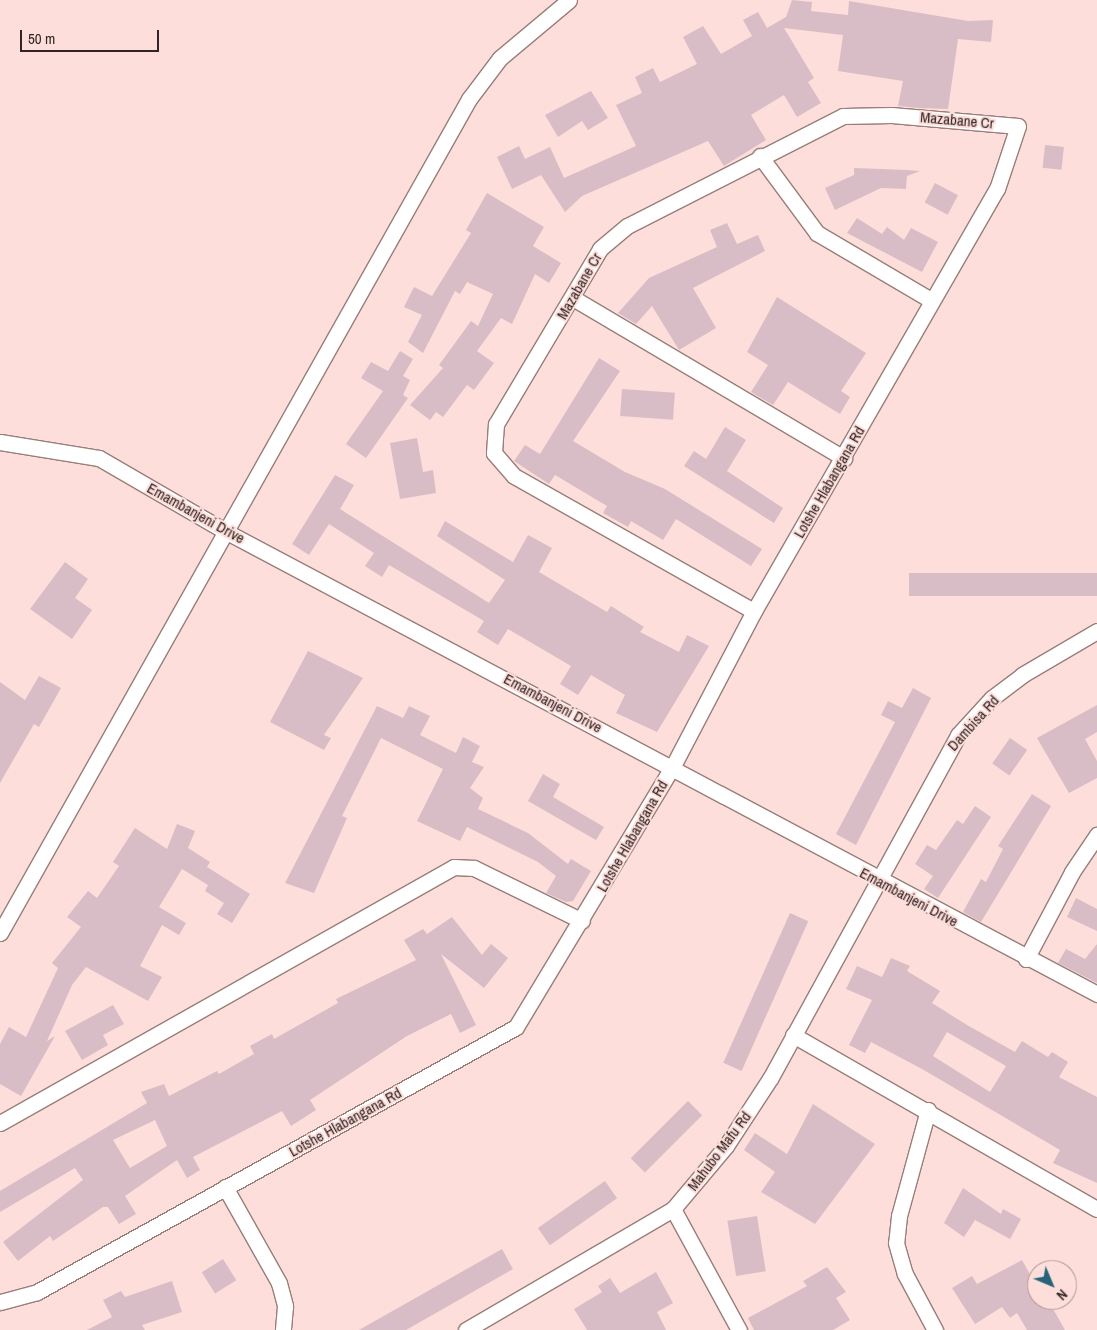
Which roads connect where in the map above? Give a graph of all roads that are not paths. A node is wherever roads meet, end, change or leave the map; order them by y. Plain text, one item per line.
1 (569, 0) edge
2 (1018, 126) joint
3 (760, 156) junction
4 (573, 298) junction
5 (929, 299) junction
6 (0, 442) edge
7 (844, 458) junction
8 (224, 530) junction
9 (754, 611) junction
10 (1097, 631) edge
11 (673, 766) junction
12 (1097, 835) edge
13 (875, 880) junction
14 (582, 921) junction
15 (0, 933) edge
16 (1026, 959) junction
17 (1097, 994) edge
18 (793, 1035) junction
19 (928, 1110) junction
20 (0, 1123) edge
21 (225, 1188) junction
22 (673, 1209) junction
23 (1097, 1209) edge
24 (0, 1302) edge
25 (283, 1330) edge
26 (466, 1330) edge
27 (739, 1330) edge
28 (935, 1330) edge

1 - 8 street
2 - 3 street, Mazabane Cr
2 - 5 street, Lotshe Hlabangana Rd
3 - 4 street, Mazabane Cr
3 - 5 street
4 - 7 street
4 - 9 street, Mazabane Cr
5 - 7 street, Lotshe Hlabangana Rd
6 - 8 street, Emambanjeni Drive
7 - 9 street, Lotshe Hlabangana Rd
8 - 11 street, Emambanjeni Drive
8 - 15 street
9 - 11 street, Lotshe Hlabangana Rd
10 - 13 street, Dambisa Rd
11 - 13 street, Emambanjeni Drive
11 - 14 street, Lotshe Hlabangana Rd
12 - 16 street
13 - 16 street, Emambanjeni Drive
13 - 18 street, Mahubo Mafu Rd
14 - 20 street
14 - 21 street, Lotshe Hlabangana Rd
16 - 17 street, Emambanjeni Drive
18 - 19 street
18 - 22 street, Mahubo Mafu Rd
19 - 23 street
19 - 28 street
21 - 24 street, Lotshe Hlabangana Rd
21 - 25 street
22 - 26 street, Mahubo Mafu Rd
22 - 27 street

